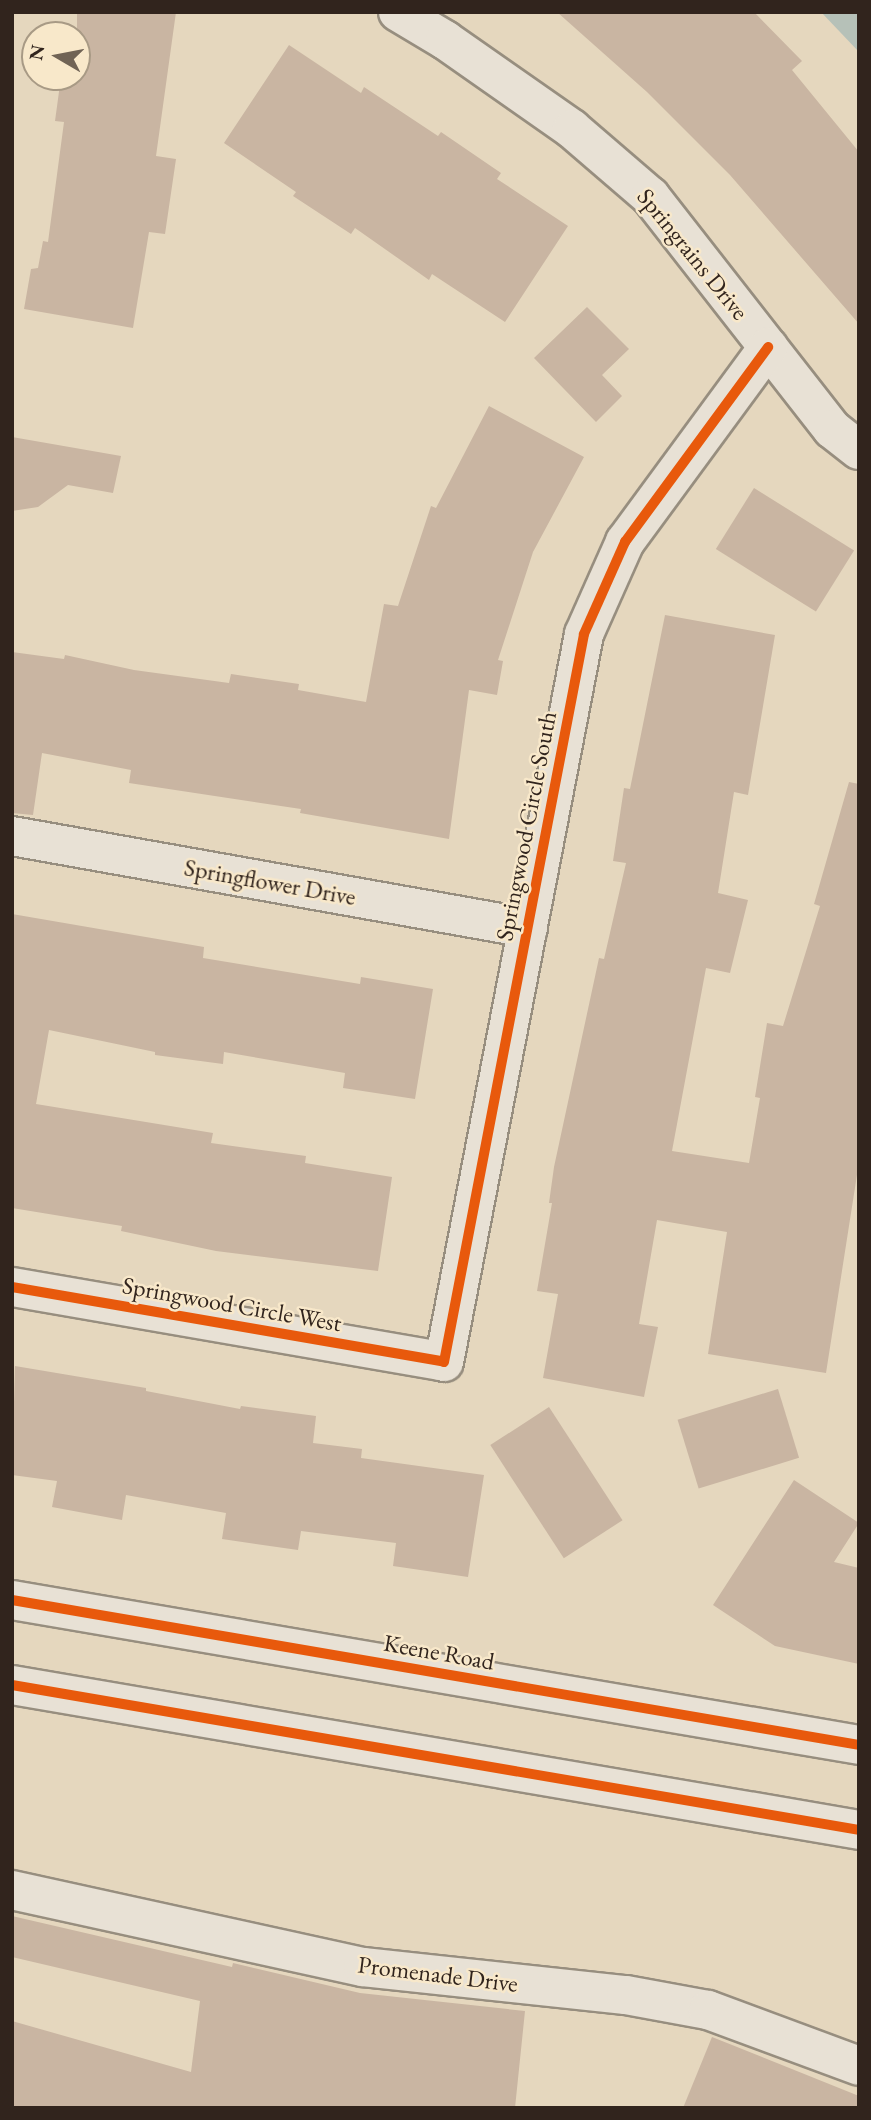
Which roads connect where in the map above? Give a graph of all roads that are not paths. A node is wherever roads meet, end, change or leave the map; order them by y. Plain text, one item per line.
1 (398, 12) edge
2 (768, 347) junction
3 (859, 450) edge
4 (12, 836) edge
5 (528, 928) junction
6 (12, 1287) edge
7 (443, 1362) joint
8 (12, 1600) edge
9 (12, 1685) edge
10 (859, 1745) edge
11 (859, 1830) edge
12 (12, 1890) edge
13 (859, 2066) edge

1 - 2 street, Springrains Drive
2 - 3 street, Springrains Drive
2 - 5 street, Springwood Circle South
4 - 5 street, Springflower Drive
5 - 7 street, Springwood Circle South
6 - 7 street, Springwood Circle West
8 - 10 street, Keene Road
9 - 11 street
12 - 13 street, Promenade Drive

